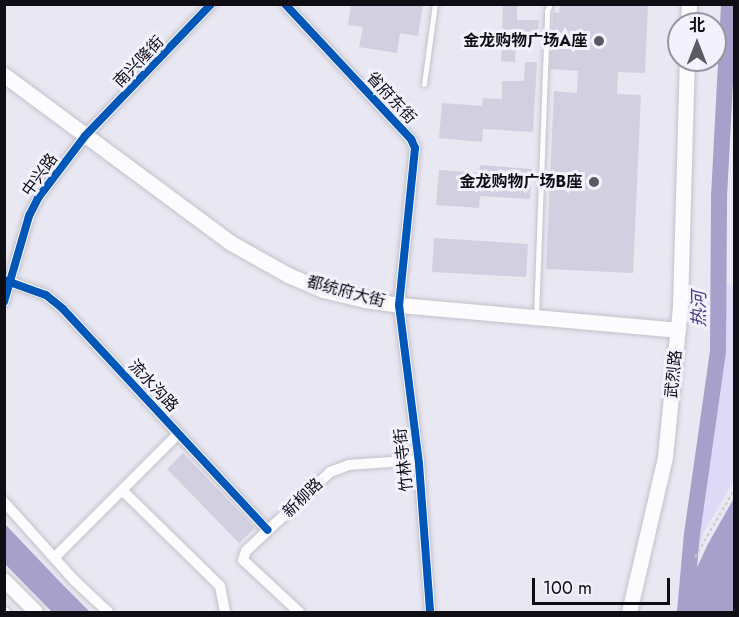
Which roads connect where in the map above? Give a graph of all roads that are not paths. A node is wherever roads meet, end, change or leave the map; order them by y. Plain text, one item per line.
1 (211, 4) edge
2 (285, 4) edge
3 (435, 4) edge
4 (550, 4) edge
5 (687, 72) edge
6 (4, 75) edge
7 (424, 84) dead end
8 (85, 136) junction
9 (8, 280) edge
10 (4, 302) edge
11 (399, 305) junction
12 (536, 317) junction
13 (678, 330) junction
14 (178, 434) junction
15 (419, 460) junction
16 (122, 490) junction
17 (4, 502) edge
18 (268, 530) junction
19 (54, 558) junction
20 (4, 580) edge
21 (36, 612) edge
22 (108, 612) edge
23 (225, 612) edge
24 (299, 612) edge
25 (430, 612) edge
26 (629, 612) edge

1 - 8 street, 南兴隆街
2 - 11 street, 省府东街
3 - 7 lane
4 - 12 lane
5 - 13 main road, 武烈路
6 - 8 main road, 都统府大街
8 - 9 street, 中兴路
8 - 11 main road, 都统府大街
9 - 10 street, 中兴路
9 - 14 street, 流水沟路
11 - 12 main road, 都统府大街
11 - 15 street, 竹林寺街
12 - 13 main road, 都统府大街
13 - 26 main road, 武烈路
14 - 16 street
14 - 18 street, 流水沟路
15 - 18 street, 新柳路
15 - 25 street, 竹林寺街
16 - 19 street
16 - 23 street
17 - 19 street
18 - 24 street, 新柳路
19 - 22 street
20 - 21 street

